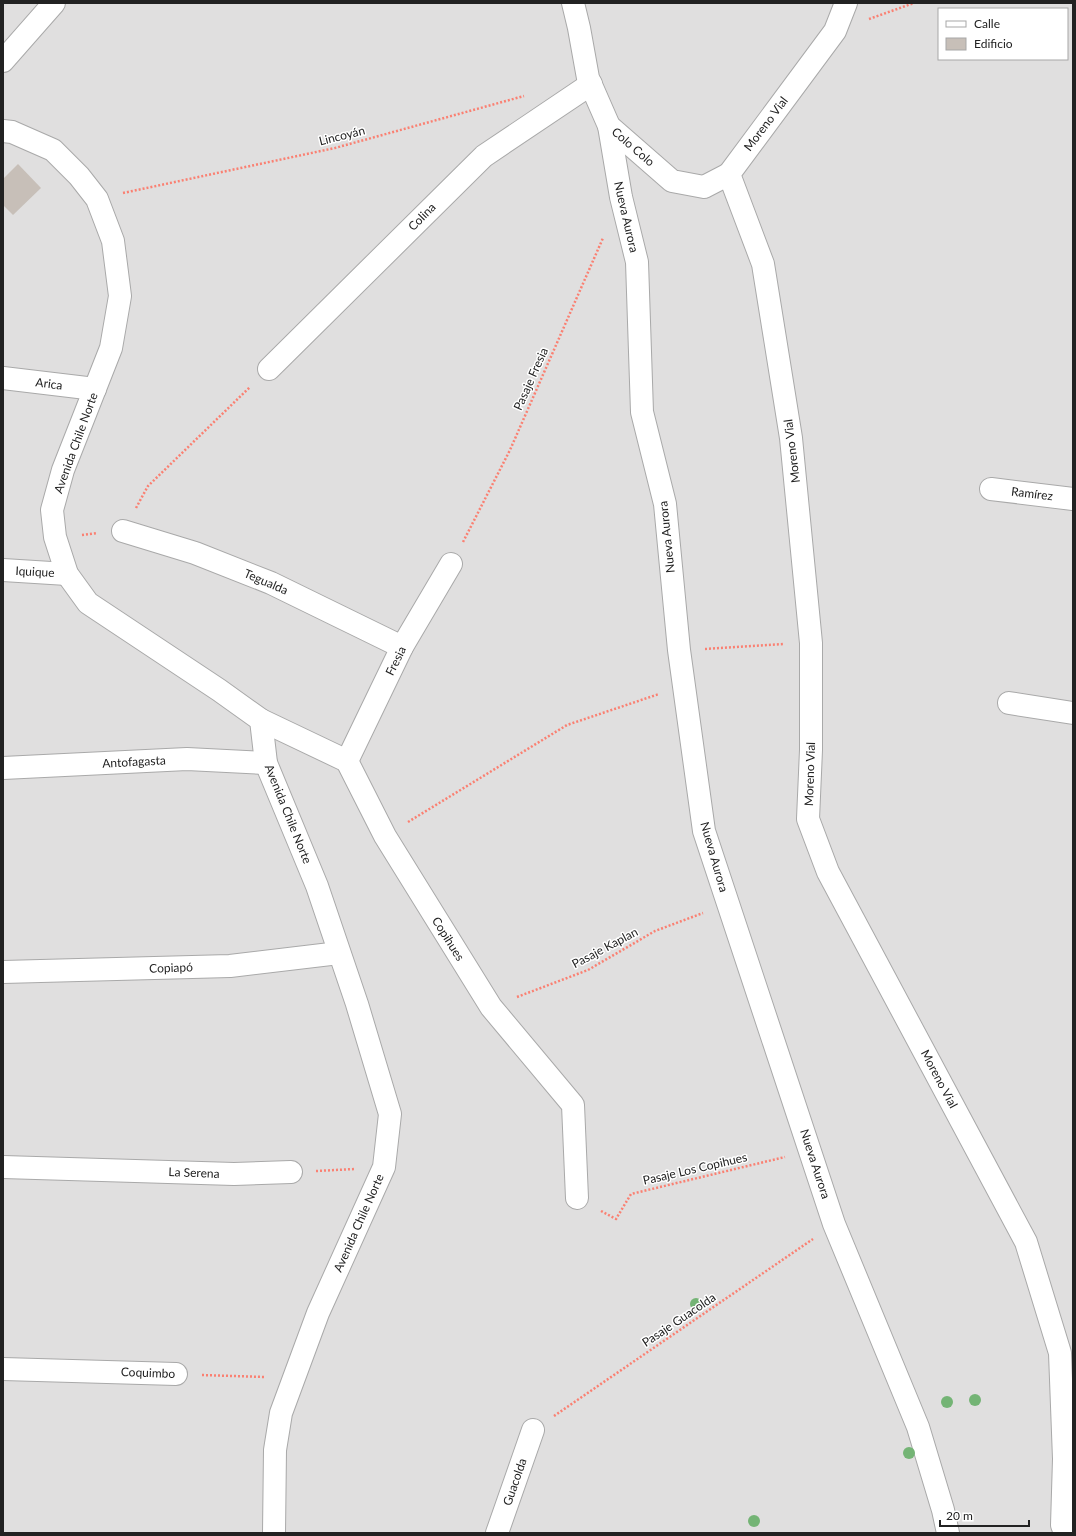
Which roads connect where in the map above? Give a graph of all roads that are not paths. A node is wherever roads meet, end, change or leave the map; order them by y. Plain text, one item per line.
1 (54, 3) edge
2 (573, 3) edge
3 (846, 3) edge
4 (3, 61) edge
5 (591, 84) junction
6 (609, 126) junction
7 (3, 131) edge
8 (729, 174) junction
9 (269, 369) road end
10 (3, 378) edge
11 (95, 389) junction
12 (991, 488) dead end
13 (1073, 499) edge
14 (123, 531) road end
15 (451, 564) road end
16 (3, 570) edge
17 (67, 574) junction
18 (402, 647) junction
19 (1009, 703) dead end
20 (1073, 713) edge
21 (261, 720) junction
22 (347, 761) junction
23 (266, 763) junction
24 (3, 768) edge
25 (339, 953) junction
26 (3, 972) edge
27 (3, 1167) edge
28 (292, 1172) road end
29 (577, 1198) road end
30 (3, 1369) edge
31 (176, 1374) road end
32 (533, 1430) road end
33 (274, 1533) edge
34 (497, 1533) edge
35 (948, 1533) edge
36 (1065, 1533) edge

1 - 4 street
2 - 5 street, Colo Colo
3 - 8 street, Moreno Vial
5 - 6 street, Colo Colo
5 - 9 street, Colina
6 - 8 street, Colo Colo
6 - 35 street, Nueva Aurora
7 - 11 street, Avenida Chile Norte
8 - 36 street, Moreno Vial
10 - 11 street, Arica
11 - 17 street, Avenida Chile Norte
12 - 13 street, Ramírez
14 - 18 street, Tegualda
15 - 18 street, Fresia
16 - 17 street, Iquique
17 - 21 street, Avenida Chile Norte
18 - 22 street, Fresia
19 - 20 street
21 - 22 street
21 - 23 street, Avenida Chile Norte
22 - 29 street, Copihues
23 - 24 street, Antofagasta
23 - 25 street, Avenida Chile Norte
25 - 26 street, Copiapó
25 - 33 street, Avenida Chile Norte
27 - 28 street, La Serena
30 - 31 street, Coquimbo
32 - 34 street, Guacolda

